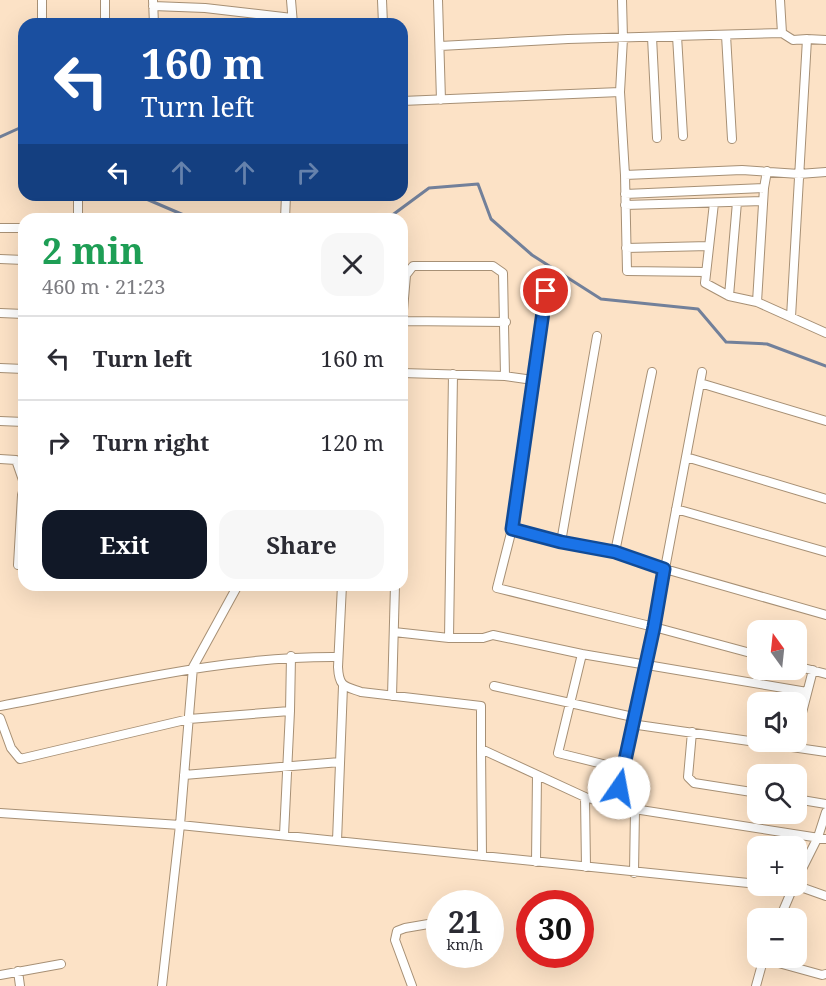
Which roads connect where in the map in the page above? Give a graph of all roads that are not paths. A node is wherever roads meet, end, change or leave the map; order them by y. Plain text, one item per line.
1 (42, 0) edge
2 (105, 0) edge
3 (291, 0) edge
4 (382, 0) edge
5 (438, 0) edge
6 (622, 0) edge
7 (780, 0) edge
8 (153, 3) edge
9 (42, 18) edge
10 (105, 18) edge
11 (154, 18) edge
12 (273, 18) edge
13 (293, 18) edge
14 (383, 18) edge
15 (782, 33) junction
16 (726, 35) junction
17 (677, 36) junction
18 (652, 37) junction
19 (623, 38) junction
20 (807, 39) junction
21 (826, 40) edge
22 (440, 46) junction
23 (620, 92) junction
24 (441, 100) junction
25 (408, 101) edge
26 (683, 136) dead end
27 (657, 138) dead end
28 (732, 140) dead end
29 (767, 171) junction
30 (826, 172) edge
31 (799, 174) junction
32 (625, 175) junction
33 (764, 188) junction
34 (625, 194) junction
35 (763, 201) junction
36 (737, 202) junction
37 (714, 203) junction
38 (625, 205) junction
39 (0, 228) edge
40 (18, 228) edge
41 (709, 246) junction
42 (626, 248) junction
43 (0, 259) edge
44 (18, 260) edge
45 (408, 272) edge
46 (706, 272) junction
47 (546, 291) dead end
48 (729, 296) junction
49 (757, 302) junction
50 (0, 313) edge
51 (18, 314) edge
52 (791, 317) junction
53 (408, 321) edge
54 (506, 321) junction
55 (826, 333) edge
56 (597, 336) dead end
57 (0, 368) edge
58 (18, 369) edge
59 (652, 372) dead end
60 (702, 372) dead end
61 (408, 374) edge
62 (453, 374) junction
63 (505, 376) junction
64 (533, 380) junction
65 (700, 383) junction
66 (0, 421) edge
67 (826, 421) edge
68 (18, 422) edge
69 (686, 457) junction
70 (0, 459) edge
71 (18, 466) edge
72 (826, 499) edge
73 (676, 509) junction
74 (512, 529) junction
75 (561, 542) junction
76 (615, 552) junction
77 (826, 552) edge
78 (664, 569) junction
79 (235, 591) edge
80 (342, 591) edge
81 (395, 591) edge
82 (826, 615) edge
83 (654, 627) junction
84 (394, 632) junction
85 (449, 638) junction
86 (747, 652) edge
87 (582, 654) junction
88 (291, 656) junction
89 (338, 657) junction
90 (645, 665) junction
91 (193, 667) junction
92 (807, 669) edge
93 (813, 670) junction
94 (826, 674) edge
95 (343, 686) junction
96 (494, 686) dead end
97 (807, 692) joint
98 (392, 696) junction
99 (570, 705) junction
100 (0, 706) edge
101 (290, 711) junction
102 (0, 718) edge
103 (189, 719) junction
104 (632, 721) junction
105 (692, 732) junction
106 (747, 738) edge
107 (807, 747) edge
108 (481, 749) junction
109 (826, 752) edge
110 (340, 762) junction
111 (288, 767) junction
112 (622, 769) junction
113 (184, 775) junction
114 (537, 775) junction
115 (747, 791) edge
116 (585, 797) junction
117 (807, 801) edge
118 (826, 804) edge
119 (615, 806) junction
120 (635, 809) junction
121 (826, 812) edge
122 (0, 813) edge
123 (180, 825) junction
124 (284, 835) junction
125 (822, 838) edge
126 (337, 841) junction
127 (482, 856) junction
128 (536, 862) junction
129 (807, 864) edge
130 (586, 867) junction
131 (634, 873) junction
132 (747, 883) edge
133 (807, 889) edge
134 (826, 896) edge
135 (426, 924) edge
136 (60, 963) dead end
137 (761, 968) edge
138 (798, 968) edge
139 (18, 971) junction
140 (826, 974) edge
141 (0, 975) edge
142 (20, 986) edge
143 (162, 986) edge
144 (412, 986) edge
145 (756, 986) edge

1 - 9 street
2 - 10 street
3 - 13 street
4 - 14 street
5 - 22 street
6 - 19 street
7 - 15 street
8 - 11 street
8 - 12 street
15 - 16 street
15 - 20 street
16 - 17 street
16 - 28 street
17 - 18 street
17 - 26 street
18 - 19 street
18 - 27 street
19 - 22 street
19 - 23 street
20 - 21 street
20 - 31 street
22 - 24 street
23 - 24 street
23 - 32 street
24 - 25 street
29 - 31 street
29 - 32 street
29 - 33 street
30 - 31 street
31 - 52 street
32 - 34 street
33 - 34 street
33 - 35 street
34 - 38 street
35 - 36 street
35 - 49 street
36 - 37 street
36 - 48 street
37 - 38 street
37 - 41 street
38 - 42 street
39 - 40 street
41 - 42 street
41 - 46 street
42 - 46 street
43 - 44 street
45 - 54 street
46 - 48 street
47 - 64 street
48 - 49 street
49 - 52 street
50 - 51 street
52 - 55 street
53 - 54 street
54 - 63 street
56 - 75 street
57 - 58 street
59 - 76 street
60 - 65 street
61 - 62 street
62 - 63 street
62 - 85 street
63 - 64 street
64 - 74 street
65 - 67 street
65 - 69 street
66 - 68 street
69 - 72 street
69 - 73 street
70 - 71 street
73 - 77 street
73 - 78 street
74 - 75 street
74 - 83 street
75 - 76 street
76 - 78 street
78 - 82 street
78 - 83 street
79 - 91 street
80 - 89 street
81 - 84 street
83 - 86 street
83 - 90 street
84 - 85 street
84 - 98 street
85 - 87 street
87 - 90 street
87 - 99 street
88 - 89 street
88 - 91 street
88 - 101 street
89 - 95 street
90 - 97 street
90 - 104 street
91 - 100 street
91 - 103 street
92 - 93 street
93 - 94 street
93 - 97 street
95 - 98 street
95 - 110 street
96 - 99 street
98 - 108 street
99 - 104 street
99 - 112 street
101 - 103 street
101 - 111 street
102 - 103 street
103 - 113 street
104 - 105 street
104 - 112 street
105 - 106 street
105 - 115 street
107 - 109 street
108 - 114 street
108 - 127 street
110 - 111 street
110 - 126 street
111 - 113 street
111 - 124 street
112 - 119 street
113 - 123 street
114 - 116 street
114 - 128 street
116 - 119 street
116 - 130 street
117 - 118 street
119 - 120 street
120 - 125 street
120 - 131 street
121 - 125 street
122 - 123 street
123 - 124 street
123 - 143 street
124 - 126 street
125 - 129 street
126 - 127 street
127 - 128 street
128 - 130 street
130 - 131 street
131 - 132 street
133 - 134 street
135 - 144 street
136 - 139 street
137 - 145 street
138 - 140 street
139 - 141 street
139 - 142 street

